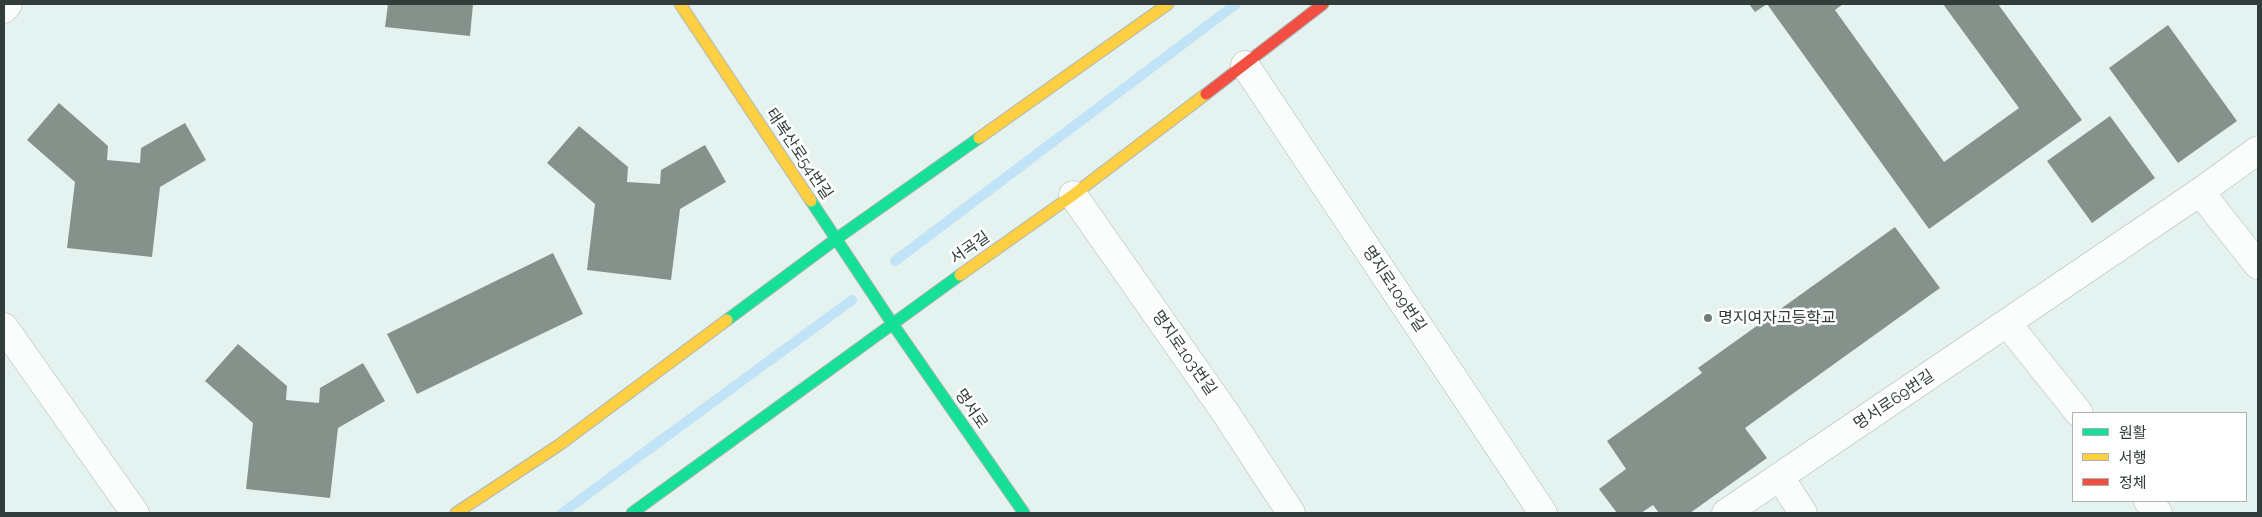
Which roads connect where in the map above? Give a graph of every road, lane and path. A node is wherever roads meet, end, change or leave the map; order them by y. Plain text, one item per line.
1 (8, 4) edge
2 (680, 4) edge
3 (1168, 4) edge
4 (1323, 4) edge
5 (4, 9) edge
6 (1245, 65) junction
7 (2258, 150) edge
8 (2200, 192) junction
9 (1073, 195) junction
10 (836, 239) junction
11 (2258, 265) edge
12 (892, 323) junction
13 (2007, 323) junction
14 (4, 326) edge
15 (2078, 412) edge
16 (1780, 477) junction
17 (2149, 502) edge
18 (135, 513) edge
19 (456, 513) edge
20 (632, 513) edge
21 (1024, 513) edge
22 (1291, 513) edge
23 (1543, 513) edge
24 (1726, 513) edge
25 (1803, 513) edge
26 (2158, 513) edge

1 - 5 street
2 - 10 street, 태복산로54번길
3 - 10 street
4 - 6 street, 서곡길
6 - 9 street, 서곡길
6 - 23 street, 명지로109번길
7 - 8 street, 명서로69번길
8 - 11 street
8 - 13 street, 명서로69번길
9 - 12 street, 서곡길
9 - 22 street, 명지로103번길
10 - 12 street, 태복산로54번길
10 - 19 street
12 - 20 street, 서곡길
12 - 21 street, 명서로
13 - 15 street
13 - 16 street, 명서로69번길
14 - 18 street
16 - 24 street, 명서로69번길
16 - 25 street
17 - 26 street

